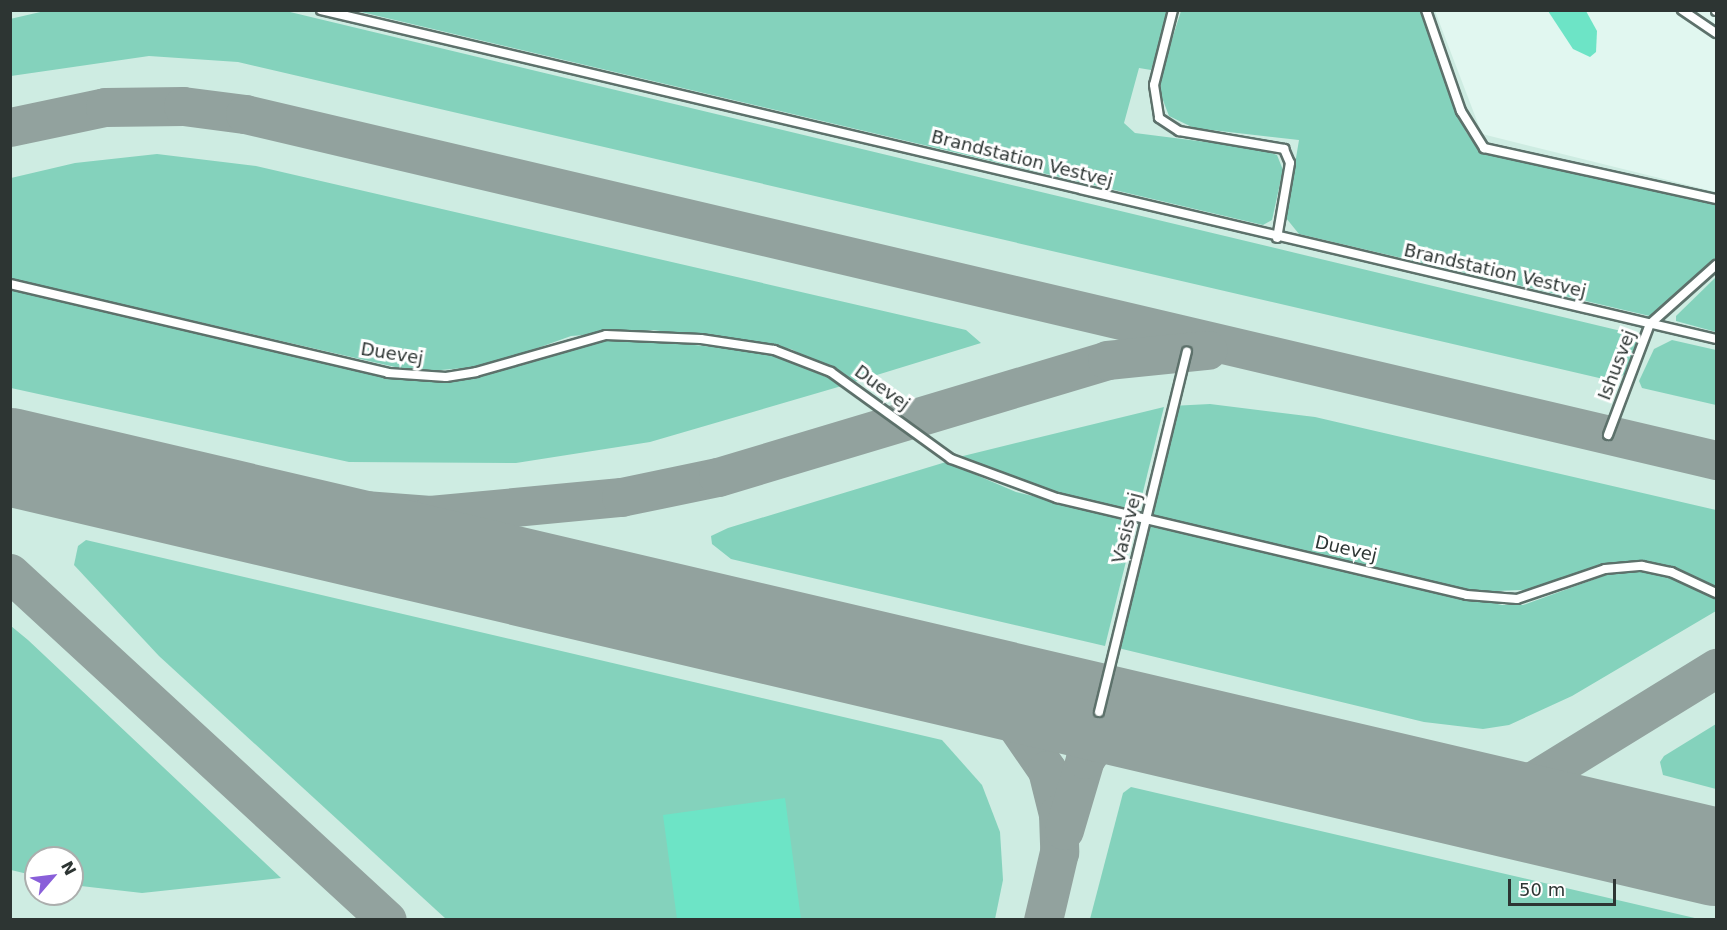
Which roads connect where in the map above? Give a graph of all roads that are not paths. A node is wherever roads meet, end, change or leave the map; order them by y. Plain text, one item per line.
1 (321, 10) edge
2 (1173, 10) edge
3 (1426, 10) edge
4 (1682, 10) edge
5 (1716, 33) edge
6 (1716, 199) edge
7 (1277, 238) junction
8 (1716, 265) edge
9 (10, 284) edge
10 (1650, 324) junction
11 (1716, 339) edge
12 (1187, 352) dead end
13 (1608, 435) dead end
14 (1146, 519) junction
15 (1716, 593) edge
16 (1099, 712) dead end

1 - 7 lane, Brandstation Vestvej
2 - 7 lane
3 - 6 lane
4 - 5 lane
7 - 10 lane, Brandstation Vestvej
8 - 10 lane, Ishusvej
9 - 14 lane, Duevej
10 - 11 lane, Brandstation Vestvej
10 - 13 lane, Ishusvej
12 - 14 lane, Vasisvej
14 - 15 lane, Duevej
14 - 16 lane, Vasisvej

